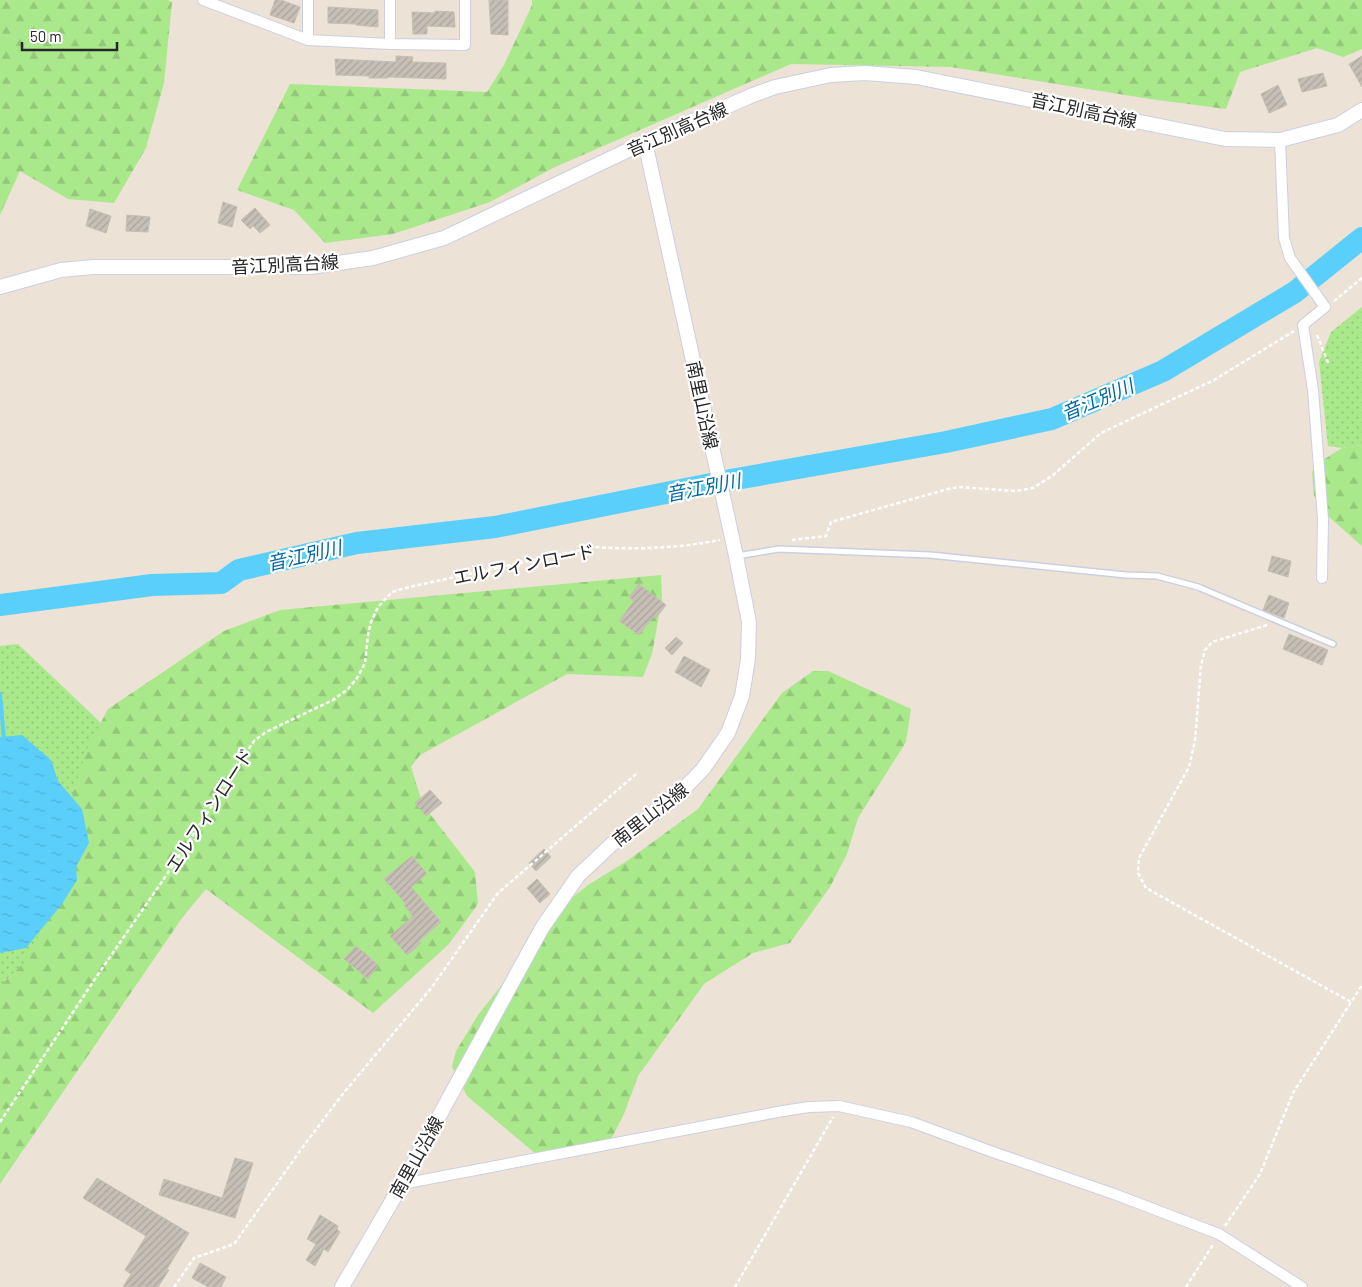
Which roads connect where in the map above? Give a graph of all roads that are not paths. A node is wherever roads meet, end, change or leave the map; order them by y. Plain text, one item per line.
1 (203, 0) edge
2 (308, 0) edge
3 (390, 0) edge
4 (465, 0) edge
5 (225, 4) edge
6 (308, 40) junction
7 (390, 44) junction
8 (1362, 110) edge
9 (1280, 140) junction
10 (645, 142) junction
11 (0, 287) edge
12 (736, 556) junction
13 (1322, 578) dead end
14 (1333, 644) dead end
15 (402, 1184) junction
16 (342, 1287) edge
17 (1302, 1287) edge

1 - 5 street
2 - 6 street
3 - 7 street
4 - 7 street
5 - 6 street
6 - 7 street
8 - 9 street, 音江別高台線
9 - 10 street, 音江別高台線
9 - 13 street
10 - 11 street, 音江別高台線
10 - 12 street, 南里山沿線
12 - 14 lane
12 - 15 street, 南里山沿線
15 - 16 street, 南里山沿線
15 - 17 street

